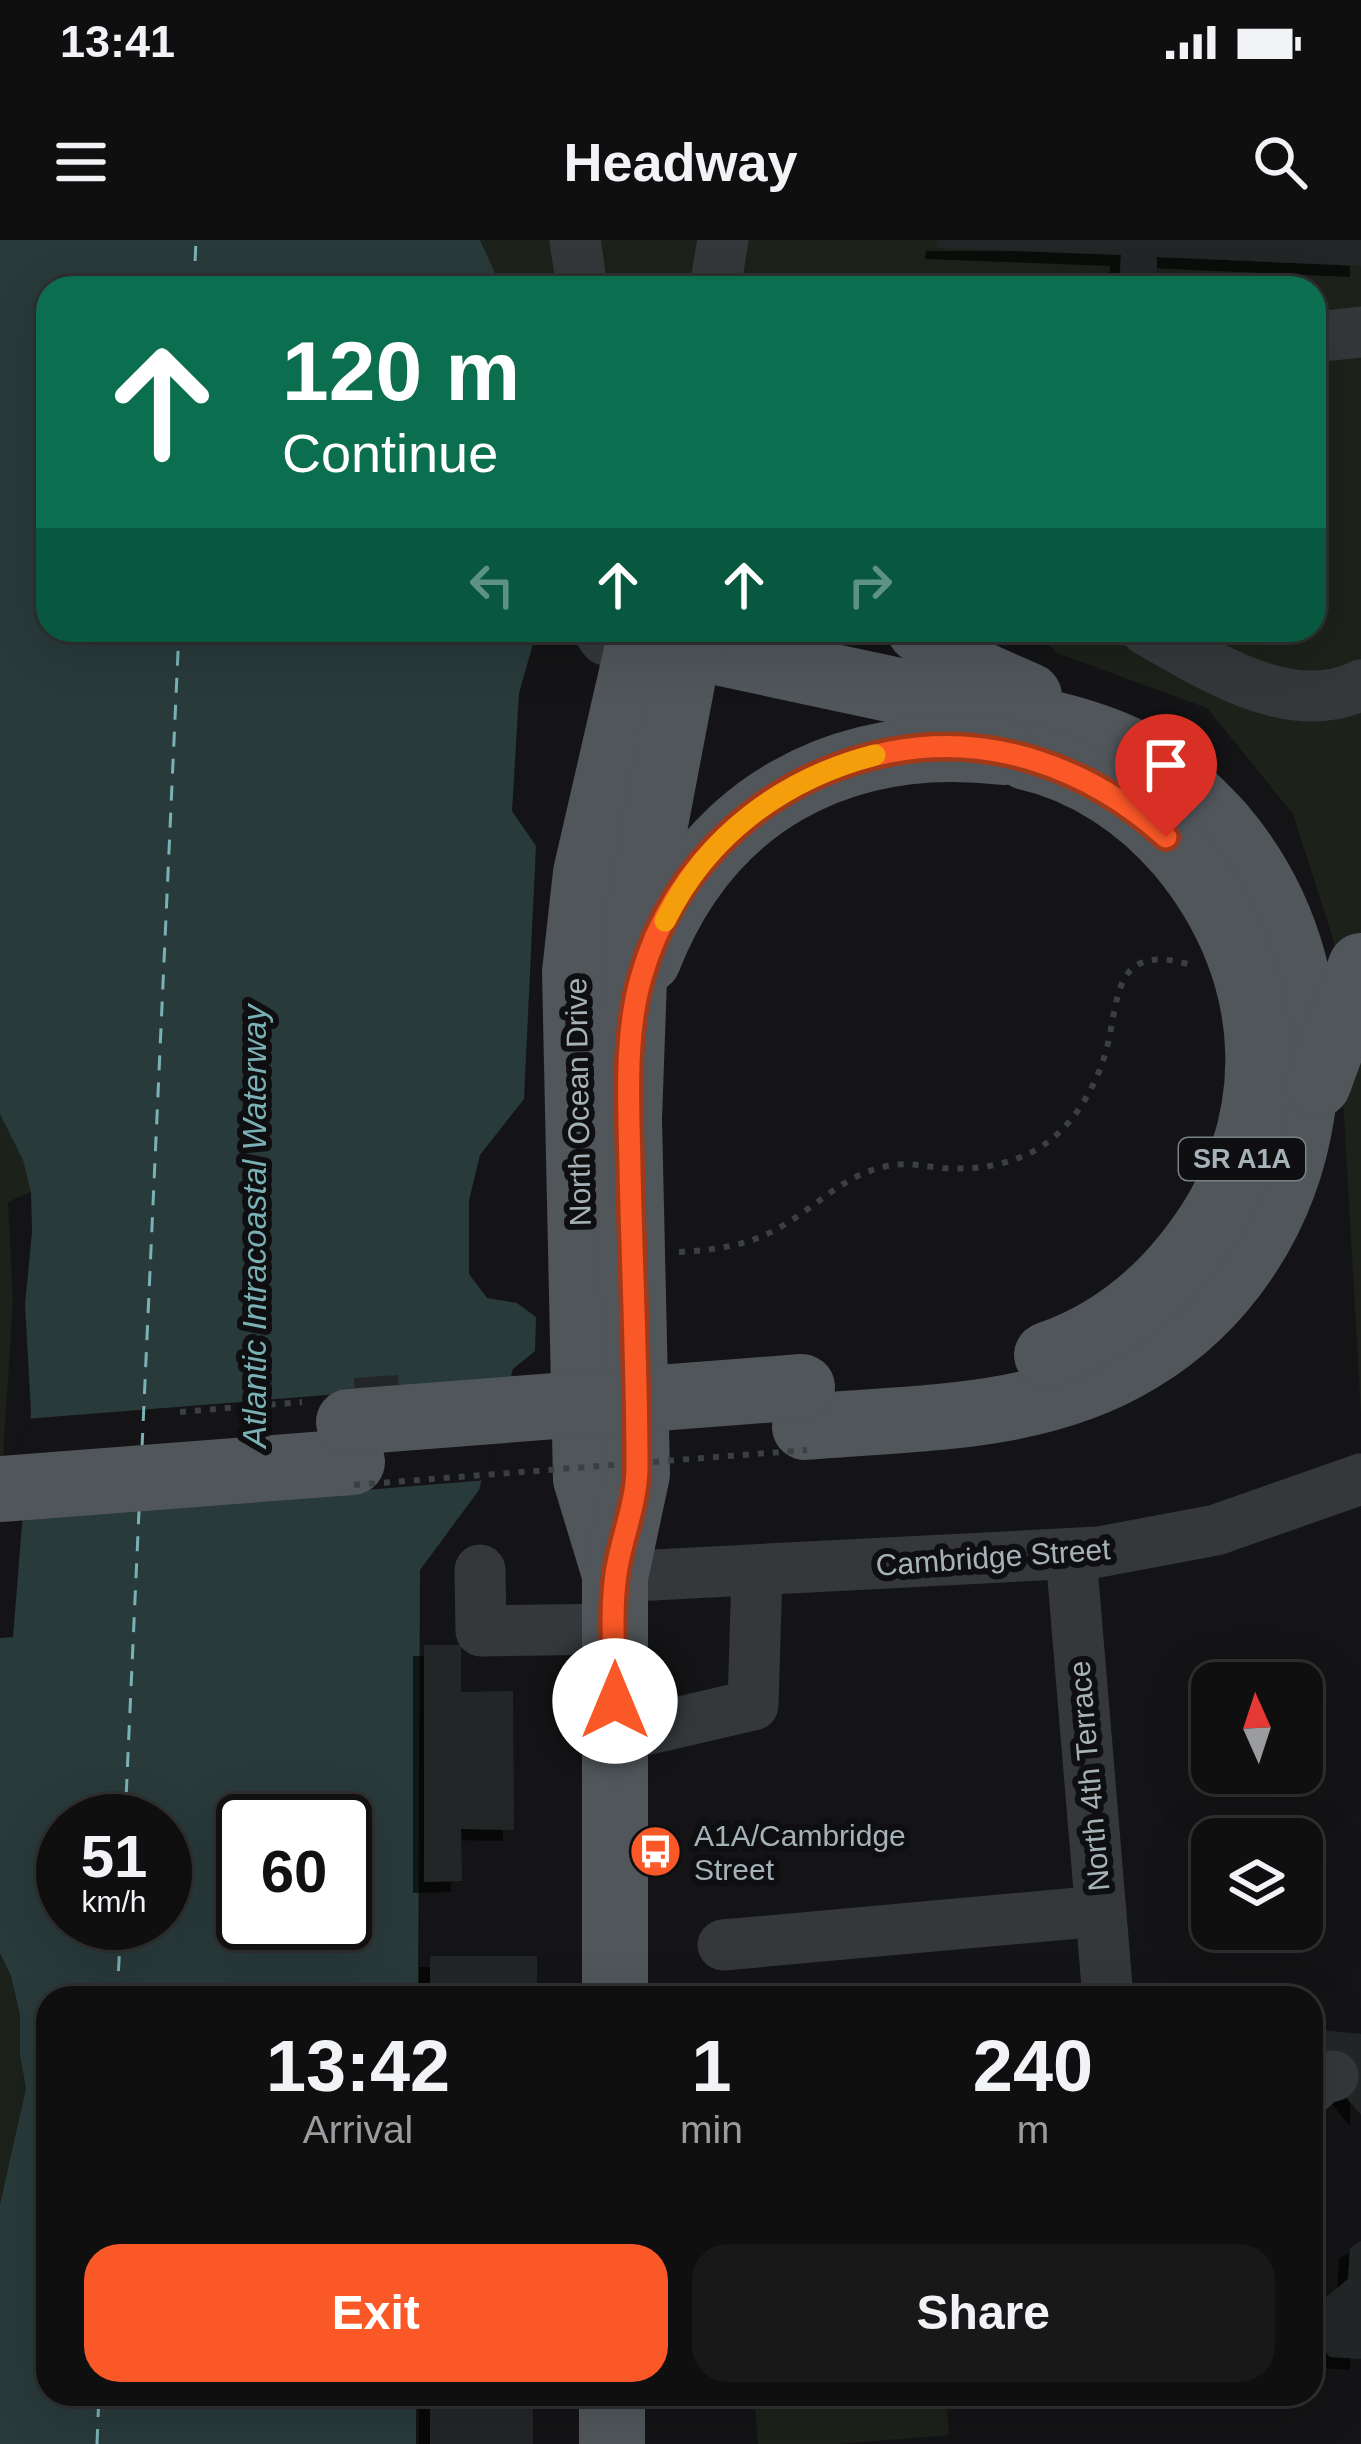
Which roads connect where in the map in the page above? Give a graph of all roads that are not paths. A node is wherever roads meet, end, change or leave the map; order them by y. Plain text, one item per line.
1 (575, 240) edge
2 (723, 240) edge
3 (741, 240) edge
4 (580, 276) edge
5 (717, 276) edge
6 (745, 276) edge
7 (1361, 332) edge
8 (1326, 336) edge
9 (657, 642) edge
10 (936, 642) edge
11 (1168, 642) edge
12 (1361, 685) edge
13 (1004, 752) junction
14 (1138, 754) junction
15 (1361, 966) edge
16 (632, 1022) junction
17 (1301, 1132) junction
18 (804, 1421) junction
19 (0, 1450) edge
20 (1361, 1479) edge
21 (0, 1489) edge
22 (1070, 1555) junction
23 (481, 1570) dead end
24 (758, 1571) junction
25 (615, 1603) junction
26 (615, 1737) junction
27 (1101, 1911) junction
28 (723, 1945) dead end
29 (615, 1986) edge
30 (1107, 1986) edge
31 (612, 2406) edge
32 (612, 2444) edge

1 - 4 street
2 - 5 street
3 - 6 street
7 - 8 street
9 - 13 main road
9 - 14 main road, SR A1A
9 - 16 main road, North Ocean Drive
9 - 25 main road, North Ocean Drive / SR A1A
10 - 14 main road
11 - 12 street
13 - 16 main road, SR A1A
13 - 18 main road, SR A1A
14 - 17 main road, SR A1A
15 - 17 main road
16 - 25 main road, North Ocean Drive / SR A1A
17 - 18 main road, SR A1A
18 - 19 main road, SR A1A, bridge
18 - 21 main road, SR A1A
20 - 22 street, Cambridge Street
22 - 24 street, Cambridge Street
22 - 27 street, North 4th Terrace
23 - 25 street, Cambridge Street
24 - 25 street, Cambridge Street
24 - 26 street
25 - 26 main road, North Ocean Drive / SR A1A
26 - 29 main road, North Ocean Drive / SR A1A
27 - 28 street
27 - 30 street, North 4th Terrace
31 - 32 main road

